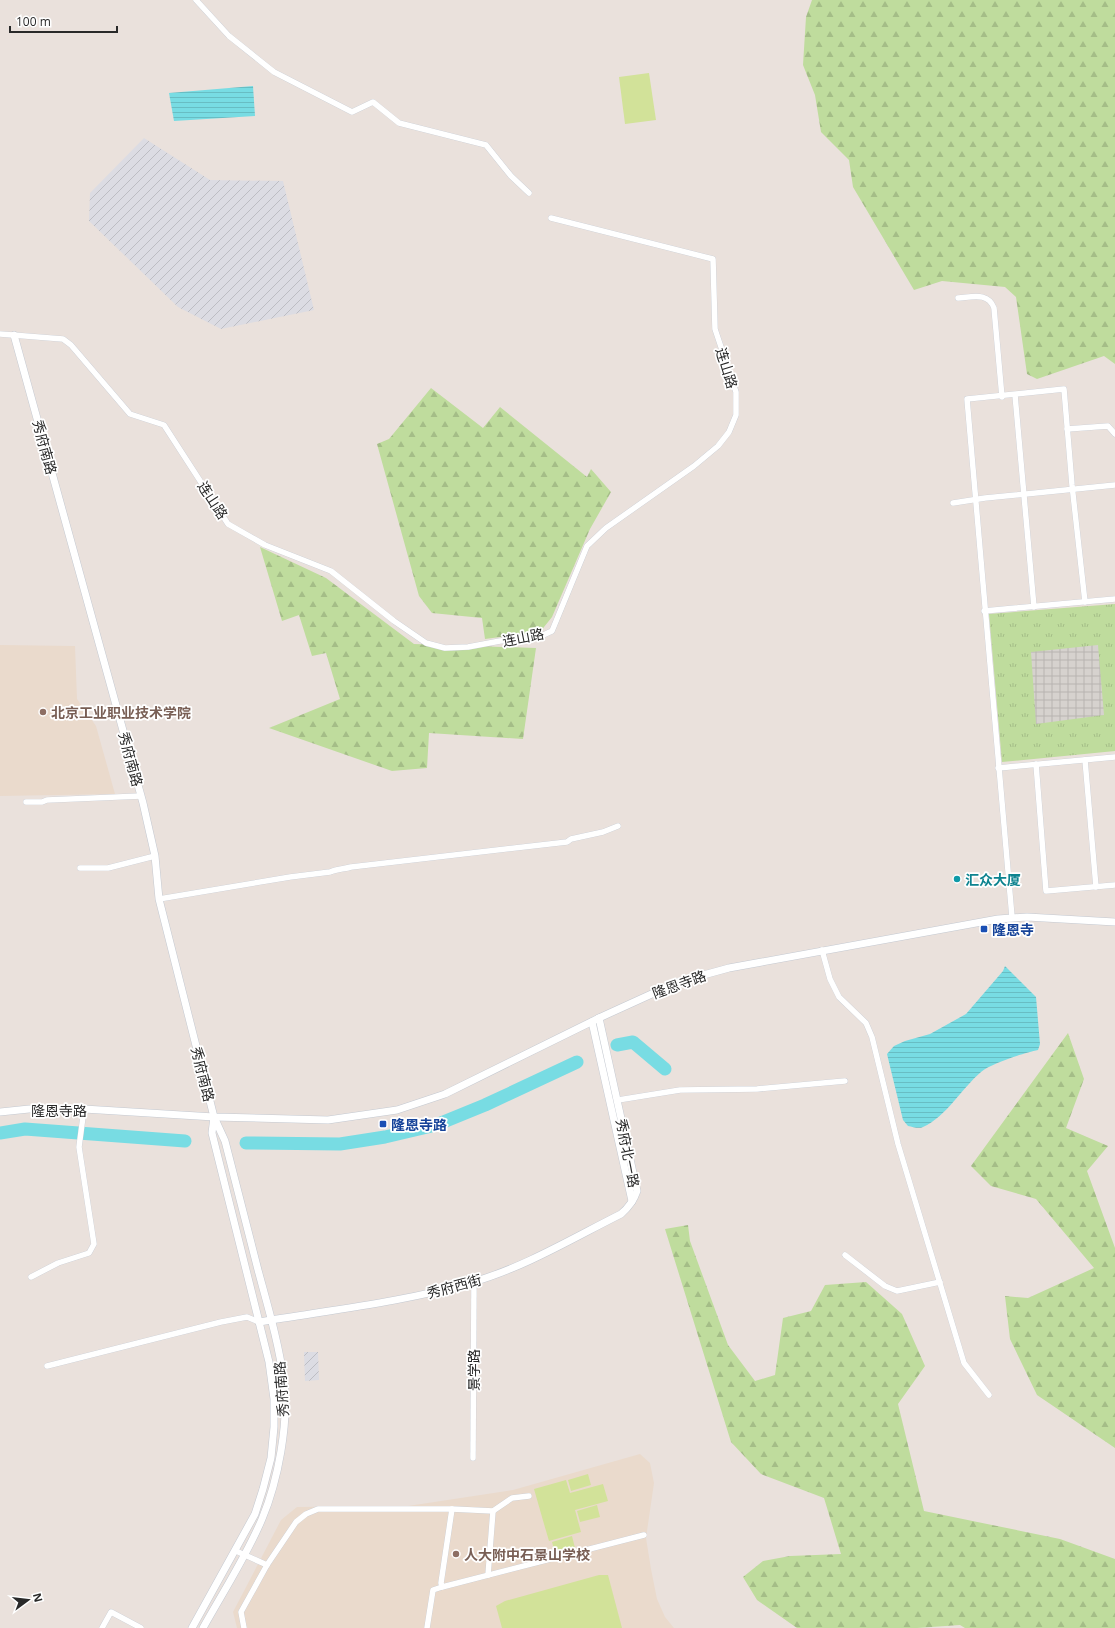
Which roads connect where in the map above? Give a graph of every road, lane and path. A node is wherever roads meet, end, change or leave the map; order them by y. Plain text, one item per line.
1 (196, 0) edge
2 (529, 193) dead end
3 (551, 218) dead end
4 (958, 298) dead end
5 (0, 334) edge
6 (14, 336) junction
7 (1015, 395) junction
8 (1002, 397) junction
9 (1067, 429) junction
10 (1115, 434) edge
11 (1115, 486) edge
12 (1073, 490) junction
13 (1024, 494) junction
14 (976, 499) junction
15 (954, 503) dead end
16 (1115, 599) edge
17 (1085, 602) junction
18 (1034, 607) junction
19 (984, 611) junction
20 (1115, 757) edge
21 (1085, 760) junction
22 (1036, 764) junction
23 (998, 768) junction
24 (141, 796) junction
25 (26, 802) dead end
26 (618, 826) dead end
27 (155, 856) junction
28 (80, 868) dead end
29 (1115, 885) edge
30 (1096, 887) junction
31 (159, 899) junction
32 (1012, 917) junction
33 (1115, 922) edge
34 (822, 950) junction
35 (599, 1018) junction
36 (592, 1022) junction
37 (845, 1081) dead end
38 (618, 1100) junction
39 (0, 1112) edge
40 (83, 1113) junction
41 (214, 1117) junction
42 (632, 1201) junction
43 (845, 1254) dead end
44 (31, 1277) dead end
45 (474, 1282) junction
46 (940, 1282) junction
47 (271, 1320) junction
48 (259, 1322) junction
49 (47, 1366) dead end
50 (989, 1395) dead end
51 (473, 1458) dead end
52 (529, 1496) dead end
53 (452, 1509) junction
54 (493, 1511) junction
55 (644, 1535) dead end
56 (236, 1551) junction
57 (244, 1555) junction
58 (267, 1565) junction
59 (488, 1575) junction
60 (442, 1587) junction
61 (102, 1628) edge
62 (141, 1628) edge
63 (192, 1628) edge
64 (203, 1628) edge
65 (244, 1628) edge
66 (427, 1628) edge

1 - 2 street
3 - 6 street, 连山路
4 - 8 street
5 - 6 street, 连山路
6 - 24 street, 秀府南路
7 - 8 street
7 - 9 street
7 - 13 street
8 - 14 street
9 - 10 street
9 - 12 street
11 - 12 street
12 - 13 street
12 - 17 street
13 - 14 street
13 - 18 street
14 - 15 street
14 - 19 street
16 - 17 street
17 - 18 street
18 - 19 street
19 - 23 street
20 - 21 street
21 - 22 street
21 - 30 street
22 - 23 street
22 - 30 street
23 - 32 street
24 - 25 street
24 - 27 street, 秀府南路
26 - 31 street
27 - 28 street
27 - 31 street, 秀府南路
29 - 30 street
31 - 41 street, 秀府南路
32 - 33 street, 隆恩寺路
32 - 34 street, 隆恩寺路
34 - 35 street, 隆恩寺路
34 - 46 street
35 - 36 street, 隆恩寺路
35 - 38 street, 秀府北一路
36 - 41 street, 隆恩寺路
36 - 42 street, 秀府北一路
37 - 38 street
38 - 42 street, 秀府北一路
39 - 40 street, 隆恩寺路
40 - 41 street, 隆恩寺路
40 - 44 street
41 - 47 street, 秀府南路
41 - 48 street, 秀府南路
42 - 45 street, 秀府西街
43 - 46 street
45 - 47 street, 秀府西街
45 - 51 street, 景学路
46 - 50 street
47 - 48 street, 秀府西街
47 - 57 street, 秀府南路
48 - 49 street
48 - 56 street, 秀府南路
52 - 54 street
53 - 54 street
53 - 58 street
53 - 60 street
54 - 59 street
55 - 59 street
56 - 57 street
56 - 63 street, 秀府南路
57 - 58 street
57 - 64 street, 秀府南路
58 - 65 street
59 - 60 street
60 - 66 street
61 - 62 street

